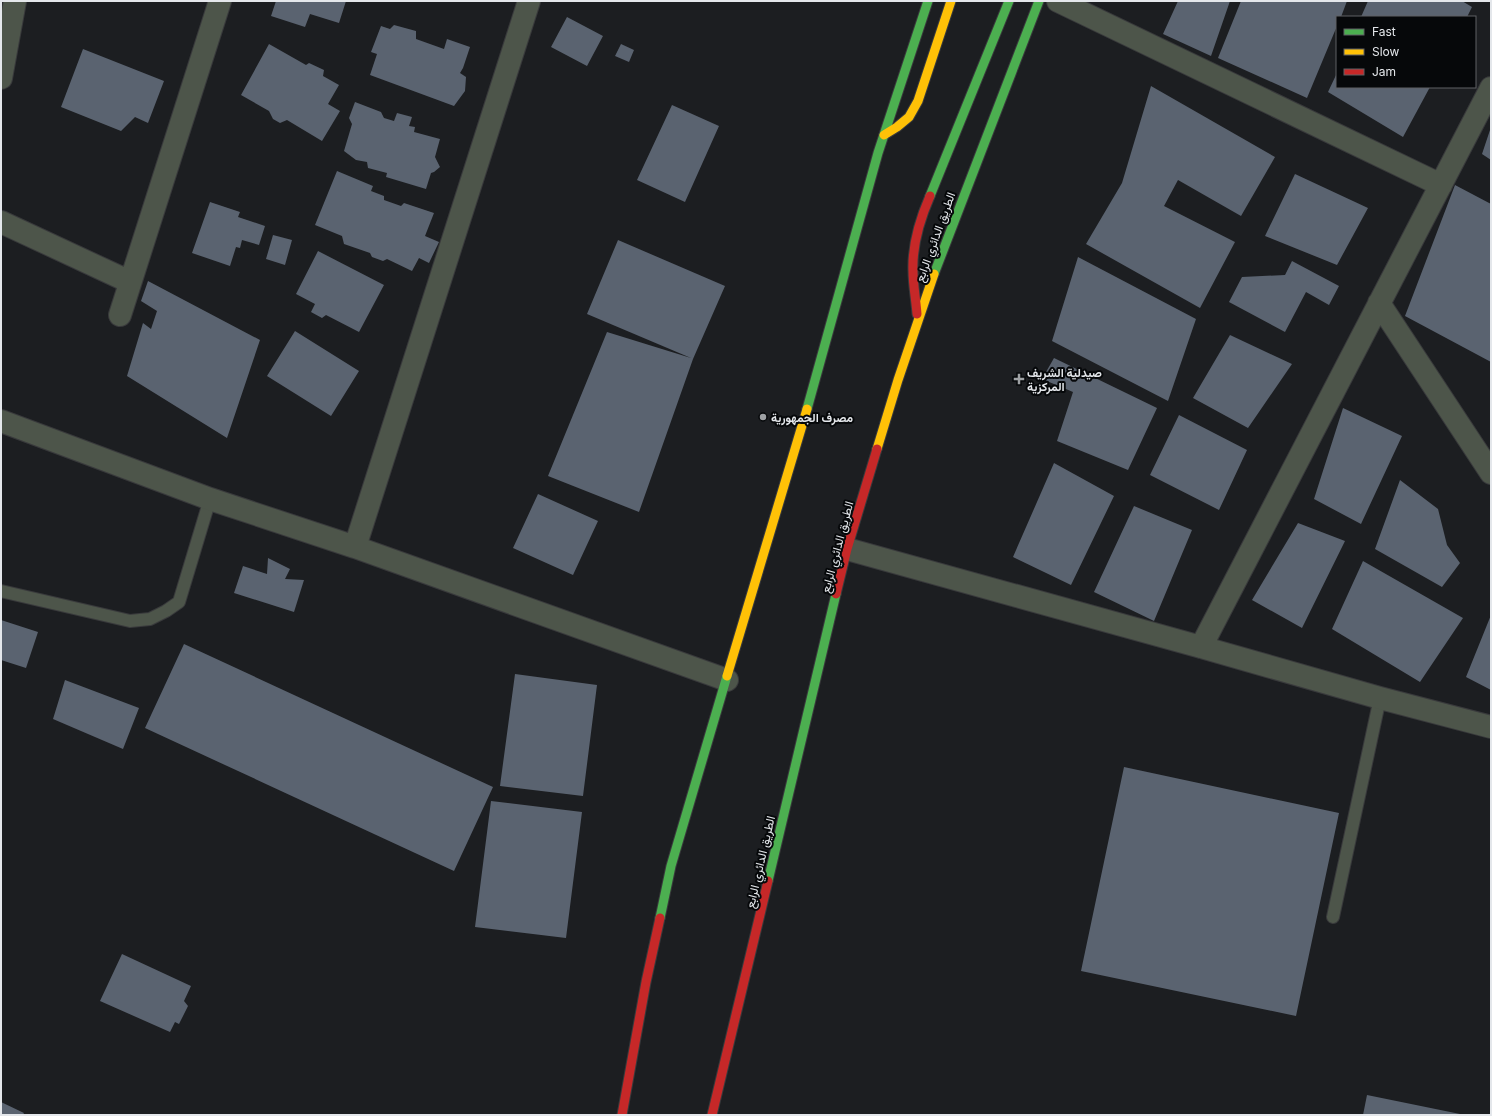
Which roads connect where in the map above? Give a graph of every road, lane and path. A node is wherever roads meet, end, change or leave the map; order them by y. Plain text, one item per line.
1 (15, 1) edge
2 (220, 1) edge
3 (529, 1) edge
4 (928, 1) edge
5 (951, 1) edge
6 (1009, 1) edge
7 (1040, 1) edge
8 (1058, 1) edge
9 (1, 78) edge
10 (1491, 88) edge
11 (884, 135) junction
12 (1440, 185) junction
13 (1, 222) edge
14 (130, 282) junction
15 (1379, 303) junction
16 (120, 315) dead end
17 (918, 321) junction
18 (1, 421) edge
19 (1491, 473) edge
20 (210, 500) junction
21 (356, 547) junction
22 (847, 549) junction
23 (1, 591) edge
24 (1201, 647) junction
25 (727, 680) junction
26 (1380, 698) junction
27 (1491, 727) edge
28 (1333, 917) dead end
29 (622, 1115) edge
30 (712, 1115) edge

1 - 9 street
2 - 14 street
3 - 21 street
4 - 11 main road
5 - 11 main road
6 - 17 main road
7 - 17 main road, الطريق الدائري الرابع
8 - 12 street
10 - 12 street
11 - 25 main road
12 - 15 street
13 - 14 street
14 - 16 street
15 - 19 street
15 - 24 street
17 - 22 main road, الطريق الدائري الرابع
18 - 20 street
20 - 21 street
20 - 23 lane
21 - 25 street
22 - 24 street
22 - 30 main road, الطريق الدائري الرابع
24 - 26 street
25 - 29 main road
26 - 27 street
26 - 28 lane

